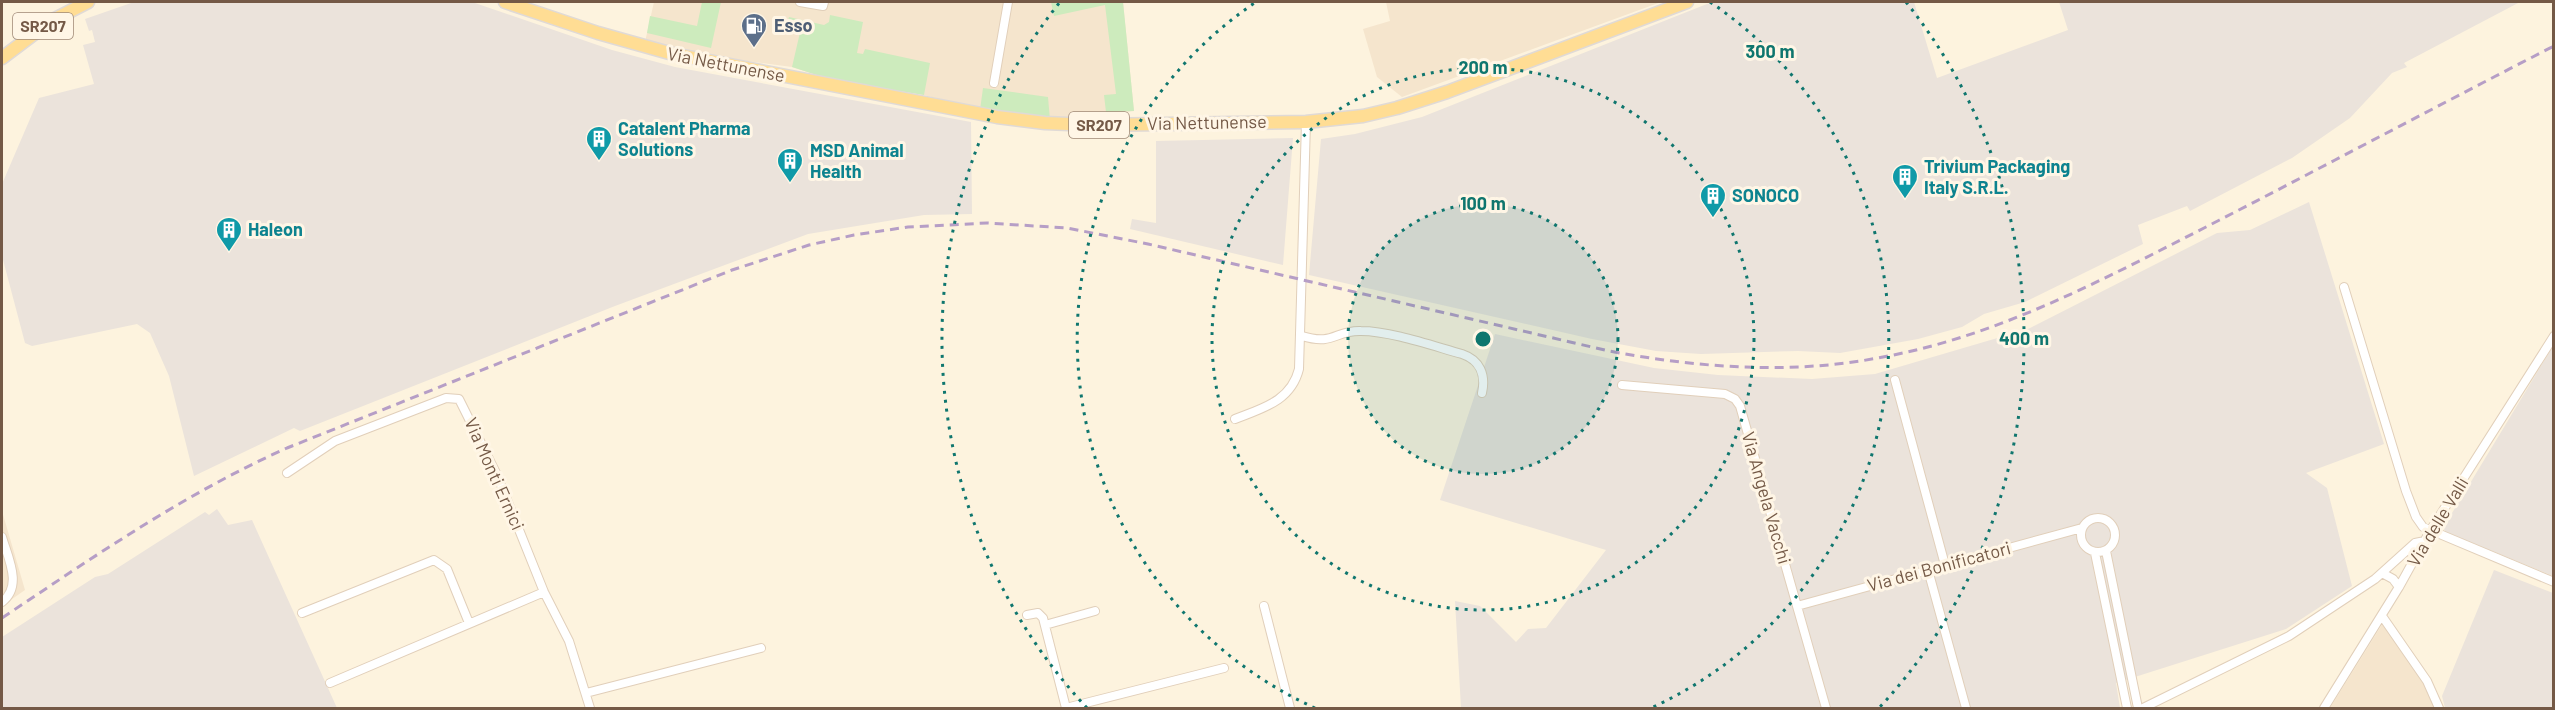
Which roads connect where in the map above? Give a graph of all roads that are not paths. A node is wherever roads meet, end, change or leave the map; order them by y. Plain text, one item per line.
1 (88, 2) edge
2 (505, 2) edge
3 (800, 2) edge
4 (824, 2) edge
5 (1008, 2) edge
6 (1687, 2) edge
7 (2, 58) edge
8 (994, 83) dead end
9 (1306, 122) junction
10 (2344, 287) dead end
11 (1302, 336) junction
12 (2553, 336) edge
13 (1895, 380) dead end
14 (1622, 385) dead end
15 (1482, 393) dead end
16 (1235, 419) dead end
17 (287, 473) dead end
18 (2082, 528) junction
19 (2430, 531) junction
20 (2, 537) edge
21 (2425, 542) junction
22 (2106, 551) junction
23 (2095, 553) junction
24 (1945, 565) junction
25 (1928, 570) junction
26 (2382, 573) junction
27 (2553, 582) edge
28 (2399, 587) junction
29 (544, 592) junction
30 (2, 603) edge
31 (1264, 606) dead end
32 (1797, 606) junction
33 (1095, 611) dead end
34 (303, 613) dead end
35 (1027, 615) dead end
36 (2382, 616) junction
37 (469, 623) junction
38 (1045, 625) junction
39 (761, 648) dead end
40 (1224, 668) dead end
41 (330, 683) dead end
42 (586, 693) junction
43 (590, 708) edge
44 (1066, 708) edge
45 (1290, 708) edge
46 (1826, 708) edge
47 (1966, 708) edge
48 (2127, 708) edge
49 (2138, 708) edge
50 (2143, 708) edge
51 (2324, 708) edge
52 (2439, 708) edge

1 - 7 main road, SR207
2 - 9 main road, Via Nettunense / SR207
3 - 4 street
5 - 8 street
6 - 9 main road, Via Nettunense / SR207
9 - 11 street
10 - 19 street
11 - 15 street
11 - 16 street
12 - 19 street, Via delle Valli
13 - 24 street
14 - 32 street, Via Angela Vacchi
17 - 29 street, Via Monti Ernici
18 - 22 street
18 - 23 street
18 - 24 street, Via dei Bonificatori
19 - 21 street, Via delle Valli
19 - 27 street
20 - 30 street
21 - 26 street
21 - 28 street, Via delle Valli
22 - 23 street
22 - 49 street
23 - 48 street
24 - 25 street, Via dei Bonificatori
25 - 32 street, Via dei Bonificatori
25 - 47 street
26 - 28 street
26 - 50 street
28 - 36 street, Via delle Valli
29 - 37 street
29 - 42 street, Via Monti Ernici
31 - 45 street
32 - 46 street, Via Angela Vacchi
33 - 38 street
34 - 37 street
35 - 38 street
36 - 51 street, Via delle Valli
36 - 52 street
37 - 41 street
38 - 44 street
39 - 42 street
40 - 44 street
42 - 43 street, Via Monti Ernici

